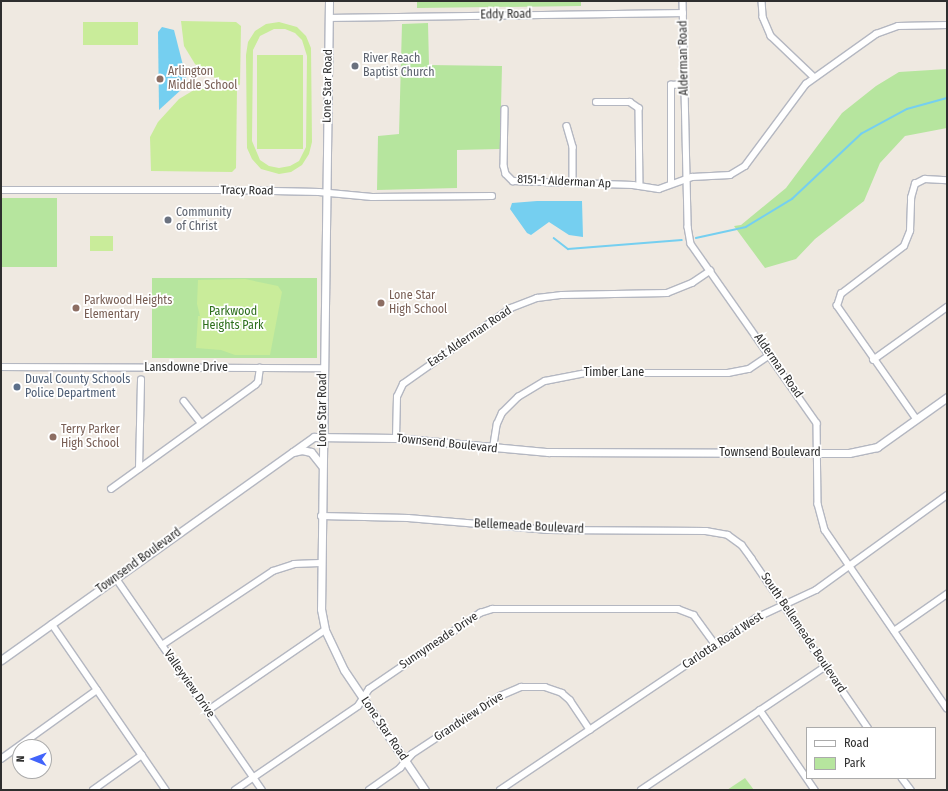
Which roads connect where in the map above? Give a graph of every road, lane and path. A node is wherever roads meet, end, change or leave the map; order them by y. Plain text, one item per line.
1 (329, 1) edge
2 (683, 1) edge
3 (762, 1) edge
4 (683, 13) junction
5 (329, 18) junction
6 (947, 25) edge
7 (814, 77) junction
8 (684, 84) junction
9 (596, 102) dead end
10 (504, 110) dead end
11 (567, 126) dead end
12 (686, 179) junction
13 (947, 180) edge
14 (573, 184) junction
15 (674, 184) junction
16 (640, 186) junction
17 (1, 190) edge
18 (326, 193) junction
19 (492, 196) dead end
20 (710, 271) junction
21 (947, 307) edge
22 (770, 355) junction
23 (873, 360) junction
24 (1, 367) edge
25 (260, 368) junction
26 (323, 368) junction
27 (141, 380) dead end
28 (947, 397) edge
29 (184, 401) dead end
30 (916, 419) junction
31 (201, 423) junction
32 (323, 437) junction
33 (396, 438) junction
34 (493, 448) junction
35 (290, 452) junction
36 (819, 453) junction
37 (322, 466) junction
38 (139, 469) junction
39 (111, 489) dead end
40 (947, 496) edge
41 (321, 516) junction
42 (735, 539) joint
43 (320, 563) junction
44 (850, 565) junction
45 (116, 578) junction
46 (947, 594) edge
47 (783, 605) junction
48 (52, 624) junction
49 (325, 630) junction
50 (894, 631) junction
51 (716, 644) junction
52 (162, 645) junction
53 (1, 660) edge
54 (826, 666) junction
55 (97, 690) junction
56 (363, 698) junction
57 (947, 708) edge
58 (760, 710) junction
59 (207, 711) junction
60 (867, 727) edge
61 (590, 730) junction
62 (142, 755) junction
63 (1, 759) edge
64 (406, 762) junction
65 (806, 777) edge
66 (253, 778) junction
67 (807, 779) edge
68 (903, 779) edge
69 (93, 790) edge
70 (166, 790) edge
71 (235, 790) edge
72 (262, 790) edge
73 (369, 790) edge
74 (425, 790) edge
75 (500, 790) edge
76 (641, 790) edge
77 (815, 790) edge
78 (911, 790) edge

1 - 5 street, Lone Star Road
2 - 4 street, Alderman Road
3 - 7 street
4 - 5 street, Eddy Road
4 - 8 street, Alderman Road
5 - 18 street, Lone Star Road
6 - 7 street, 8151-1 Alderman Ap
7 - 12 street, 8151-1 Alderman Ap
8 - 12 street, Alderman Road
8 - 15 street
9 - 16 street
10 - 14 street, 8151-1 Alderman Ap
11 - 14 street
12 - 15 street, 8151-1 Alderman Ap
12 - 20 street, Alderman Road
13 - 23 street
14 - 16 street, 8151-1 Alderman Ap
15 - 16 street, 8151-1 Alderman Ap
17 - 18 street, Tracy Road
18 - 19 street, Tracy Road
18 - 26 street, Lone Star Road
20 - 22 street, Alderman Road
20 - 33 street, East Alderman Road
21 - 23 street
22 - 34 street, Timber Lane
22 - 36 street, Alderman Road
23 - 30 street
24 - 25 street, Lansdowne Drive
25 - 26 street, Lansdowne Drive
25 - 31 street
26 - 32 street, Lone Star Road
27 - 38 street
28 - 30 street, Townsend Boulevard
29 - 31 street
30 - 36 street, Townsend Boulevard
31 - 38 street
32 - 33 street, Townsend Boulevard
32 - 35 street, Townsend Boulevard
32 - 37 street, Lone Star Road
33 - 34 street, Townsend Boulevard
34 - 36 street, Townsend Boulevard
35 - 37 street
35 - 45 street, Townsend Boulevard
36 - 44 street, Alderman Road
37 - 41 street, Lone Star Road
38 - 39 street
40 - 44 street, Carlotta Road West
41 - 42 street, Bellemeade Boulevard
41 - 43 street, Lone Star Road
42 - 47 street, South Bellemeade Boulevard
43 - 49 street, Lone Star Road
43 - 52 street
44 - 47 street, Carlotta Road West
44 - 50 street, Alderman Road
45 - 48 street, Townsend Boulevard
45 - 52 street, Valleyview Drive
46 - 50 street
47 - 51 street, Carlotta Road West
47 - 54 street, South Bellemeade Boulevard
48 - 53 street, Townsend Boulevard
48 - 55 street
49 - 56 street, Lone Star Road
49 - 59 street
50 - 57 street, Alderman Road
51 - 56 street, Sunnymeade Drive
51 - 61 street, Carlotta Road West
52 - 59 street, Valleyview Drive
54 - 58 street
54 - 60 street, South Bellemeade Boulevard
55 - 62 street
55 - 63 street
56 - 64 street, Lone Star Road
56 - 66 street, Sunnymeade Drive
58 - 65 street
58 - 76 street
59 - 66 street, Valleyview Drive
61 - 64 street, Grandview Drive
61 - 75 street, Carlotta Road West
62 - 69 street
62 - 70 street
64 - 73 street, Grandview Drive
64 - 74 street, Lone Star Road
66 - 71 street, Sunnymeade Drive
66 - 72 street, Valleyview Drive
67 - 77 street
68 - 78 street

